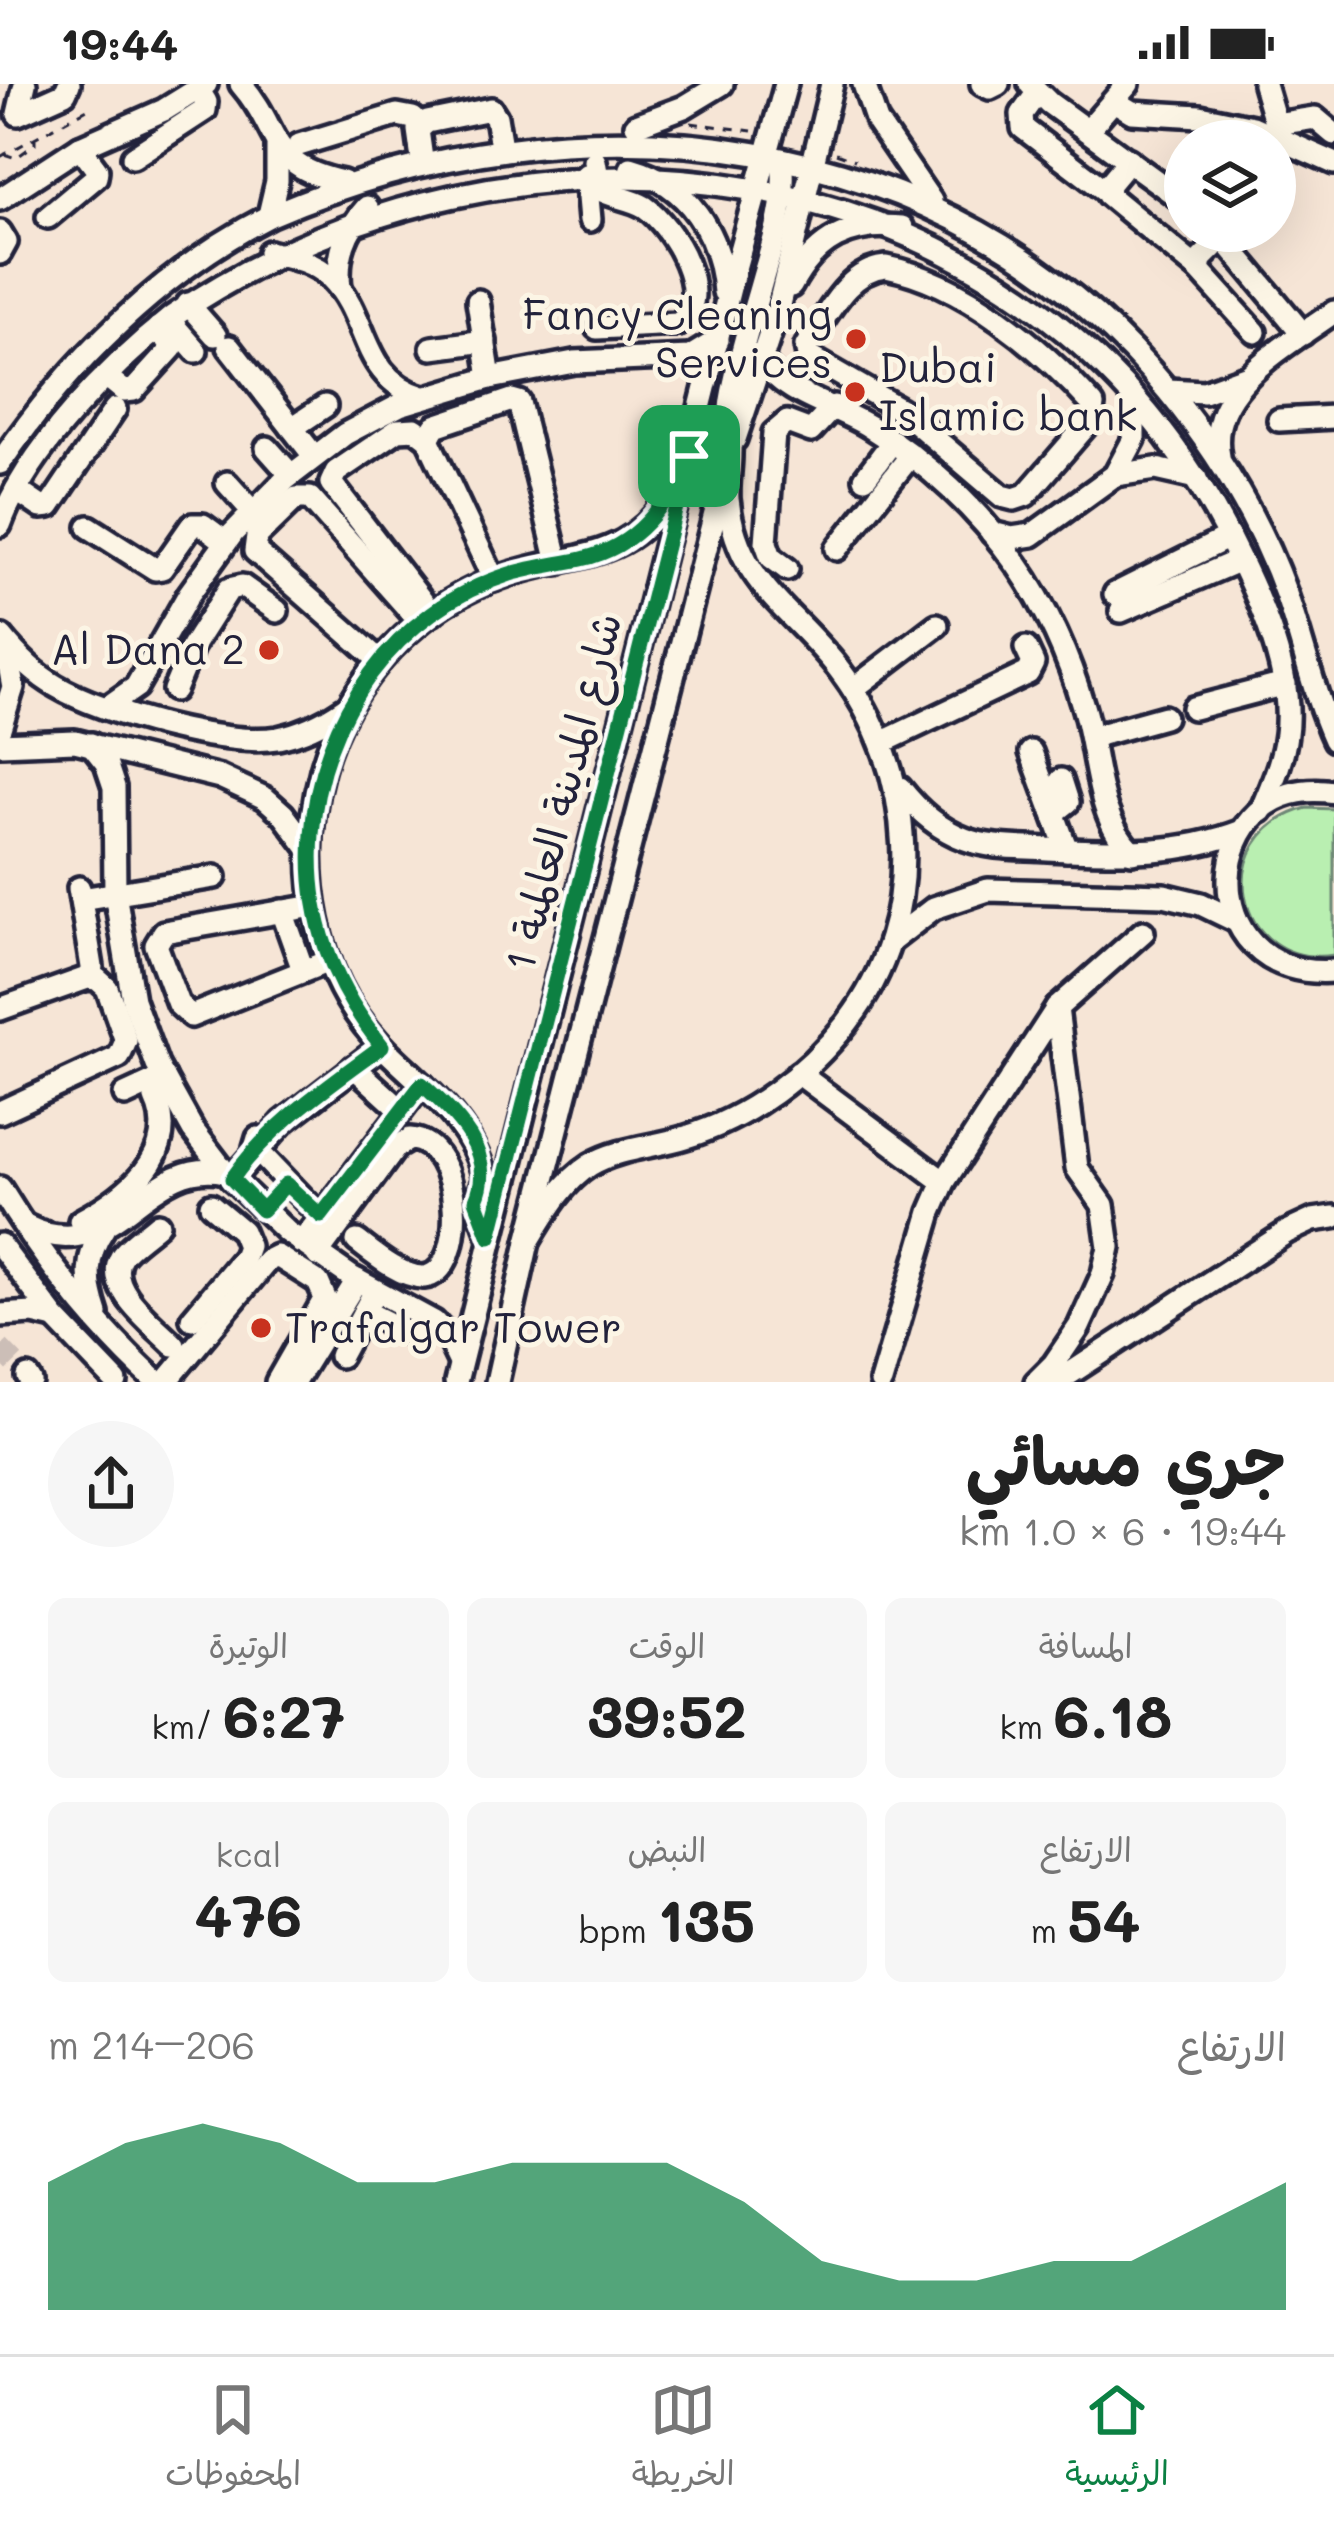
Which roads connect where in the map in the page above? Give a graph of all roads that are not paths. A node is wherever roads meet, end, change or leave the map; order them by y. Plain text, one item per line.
1 (25, 84) edge
2 (69, 84) edge
3 (722, 84) edge
4 (786, 84) edge
5 (832, 84) edge
6 (864, 84) edge
7 (982, 84) edge
8 (998, 84) edge
9 (1264, 84) edge
10 (202, 87) edge
11 (1033, 88) edge
12 (249, 90) edge
13 (1121, 93) edge
14 (9, 119) edge
15 (1222, 120) edge
16 (1274, 120) edge
17 (1296, 124) edge
18 (420, 126) junction
19 (623, 130) junction
20 (1088, 131) junction
21 (1334, 134) edge
22 (763, 139) junction
23 (500, 141) junction
24 (1296, 143) edge
25 (288, 145) junction
26 (80, 147) junction
27 (824, 156) junction
28 (133, 157) dead end
29 (422, 159) junction
30 (1129, 160) junction
31 (590, 162) junction
32 (1334, 163) edge
33 (761, 174) junction
34 (784, 180) junction
35 (344, 182) junction
36 (809, 186) junction
37 (1164, 186) edge
38 (1107, 192) junction
39 (0, 199) edge
40 (931, 202) junction
41 (367, 207) junction
42 (269, 215) junction
43 (48, 217) dead end
44 (590, 220) dead end
45 (917, 228) junction
46 (0, 232) edge
47 (269, 252) junction
48 (1206, 252) edge
49 (1235, 252) edge
50 (0, 253) edge
51 (1199, 270) junction
52 (340, 288) junction
53 (478, 301) dead end
54 (189, 303) junction
55 (1334, 312) edge
56 (777, 313) junction
57 (725, 314) junction
58 (163, 324) junction
59 (1255, 332) dead end
60 (1304, 334) junction
61 (485, 340) junction
62 (718, 340) junction
63 (432, 348) dead end
64 (194, 354) dead end
65 (610, 359) junction
66 (763, 359) junction
67 (1251, 374) junction
68 (382, 375) junction
69 (493, 377) junction
70 (99, 385) junction
71 (1168, 390) junction
72 (423, 397) junction
73 (1134, 399) junction
74 (325, 406) dead end
75 (834, 406) junction
76 (377, 415) junction
77 (1334, 417) edge
78 (1280, 420) dead end
79 (921, 425) junction
80 (292, 428) junction
81 (428, 439) junction
82 (267, 448) dead end
83 (902, 448) junction
84 (730, 453) junction
85 (314, 456) junction
86 (689, 456) junction
87 (1220, 460) junction
88 (0, 464) edge
89 (291, 475) junction
90 (1114, 476) junction
91 (865, 478) dead end
92 (1196, 478) junction
93 (227, 483) dead end
94 (16, 490) junction
95 (253, 512) junction
96 (0, 525) edge
97 (89, 527) dead end
98 (1041, 530) junction
99 (992, 533) junction
100 (1229, 537) junction
101 (226, 542) junction
102 (837, 549) dead end
103 (1240, 560) junction
104 (166, 562) junction
105 (558, 563) junction
106 (787, 569) dead end
107 (1025, 577) junction
108 (494, 580) junction
109 (192, 588) junction
110 (400, 588) junction
111 (216, 608) junction
112 (277, 611) dead end
113 (423, 621) junction
114 (937, 625) dead end
115 (1, 636) edge
116 (348, 639) dead end
117 (1026, 648) dead end
118 (378, 663) junction
119 (1286, 684) junction
120 (853, 688) junction
121 (174, 690) dead end
122 (106, 708) junction
123 (346, 708) junction
124 (1193, 708) dead end
125 (1164, 717) dead end
126 (0, 728) edge
127 (1092, 736) junction
128 (1334, 740) edge
129 (883, 742) junction
130 (0, 744) edge
131 (91, 744) junction
132 (1031, 752) dead end
133 (1061, 779) dead end
134 (896, 784) junction
135 (1334, 792) edge
136 (1261, 811) junction
137 (1054, 813) junction
138 (1242, 831) junction
139 (310, 850) junction
140 (1067, 850) junction
141 (1132, 852) junction
142 (215, 877) dead end
143 (115, 893) junction
144 (313, 902) junction
145 (258, 906) dead end
146 (282, 911) junction
147 (1236, 921) junction
148 (1143, 932) dead end
149 (890, 942) junction
150 (122, 948) junction
151 (330, 964) junction
152 (304, 970) junction
153 (1329, 975) edge
154 (282, 988) dead end
155 (7, 999) edge
156 (1058, 1008) junction
157 (382, 1046) junction
158 (354, 1067) junction
159 (798, 1073) junction
160 (422, 1084) junction
161 (147, 1089) junction
162 (303, 1098) dead end
163 (33, 1106) dead end
164 (401, 1110) junction
165 (0, 1112) edge
166 (0, 1122) edge
167 (194, 1130) junction
168 (255, 1148) junction
169 (369, 1163) dead end
170 (178, 1174) junction
171 (229, 1175) junction
172 (144, 1178) junction
173 (944, 1182) junction
174 (286, 1184) junction
175 (0, 1188) edge
176 (211, 1205) dead end
177 (258, 1207) junction
178 (124, 1213) junction
179 (324, 1213) junction
180 (1334, 1217) edge
181 (80, 1221) dead end
182 (24, 1226) junction
183 (236, 1226) junction
184 (104, 1228) junction
185 (490, 1237) junction
186 (528, 1242) junction
187 (1, 1247) edge
188 (309, 1249) junction
189 (0, 1282) edge
190 (224, 1288) dead end
191 (362, 1290) junction
192 (0, 1316) edge
193 (55, 1318) junction
194 (192, 1318) dead end
195 (101, 1325) junction
196 (416, 1337) dead end
197 (174, 1345) junction
198 (340, 1356) dead end
199 (457, 1377) edge
200 (157, 1379) edge
201 (116, 1382) edge
202 (277, 1382) edge
203 (294, 1382) edge
204 (497, 1382) edge
205 (881, 1382) edge
206 (1036, 1382) edge
207 (1057, 1382) edge

1 - 14 street
2 - 14 street
3 - 19 street
4 - 22 street, شارع المدينة العالمية 1
5 - 27 street, شارع المدينة العالمية 1
6 - 40 street
7 - 8 street
9 - 16 street
10 - 26 street
10 - 28 street
11 - 20 street
11 - 38 street
12 - 25 street
13 - 15 street
13 - 20 street
17 - 21 street
18 - 23 street
18 - 25 street
18 - 29 street
19 - 22 street
19 - 23 street
20 - 30 street
22 - 27 street
22 - 33 street, شارع المدينة العالمية 1
22 - 34 street
23 - 29 street
24 - 32 street
25 - 35 street
25 - 42 street
26 - 39 street
26 - 43 street
27 - 36 street, شارع المدينة العالمية 1
27 - 40 street
29 - 35 street
30 - 37 street
30 - 38 street
31 - 33 street
31 - 41 street
31 - 44 street
31 - 57 street
31 - 65 street
33 - 34 street
33 - 57 street, شارع المدينة العالمية 1
34 - 36 street
34 - 84 street
35 - 42 street
36 - 45 street
36 - 56 street, شارع المدينة العالمية 1
38 - 51 street
40 - 71 street
41 - 47 street
41 - 52 street
42 - 88 street
45 - 56 street
45 - 73 street
46 - 50 street
47 - 52 street
47 - 54 street
48 - 51 street
49 - 60 street
51 - 59 street
52 - 68 street
53 - 61 street
54 - 58 street
54 - 80 street
55 - 60 street
56 - 66 street, شارع المدينة العالمية 1
57 - 62 street, شارع المدينة العالمية 1
58 - 64 street
58 - 70 street
60 - 67 street
61 - 63 street
61 - 69 street
62 - 65 street
62 - 86 street, شارع المدينة العالمية 1
65 - 69 street
66 - 75 street
66 - 84 street, شارع المدينة العالمية 1
67 - 71 street
67 - 87 street
68 - 72 street
68 - 76 street
69 - 72 street
70 - 94 street
70 - 94 street
71 - 87 street
72 - 76 street
73 - 90 street
73 - 92 street
74 - 80 street
75 - 83 street
75 - 106 street
76 - 85 street
77 - 78 street
79 - 79 street
79 - 83 street
80 - 85 street
81 - 105 street
81 - 108 street
81 - 110 street
82 - 89 street
83 - 91 street
83 - 99 street
83 - 102 street
84 - 120 street
84 - 186 street, شارع المدينة العالمية 1
85 - 89 street
86 - 105 street
86 - 185 street, شارع المدينة العالمية 1
87 - 128 street
89 - 95 street
90 - 92 street
90 - 98 street
92 - 100 street
93 - 95 street
94 - 96 street
95 - 101 street
97 - 104 street
98 - 99 street
98 - 107 street
99 - 107 street
100 - 103 street
100 - 103 street
101 - 104 street
101 - 109 street
103 - 119 street
104 - 109 street
105 - 108 street
107 - 127 street
108 - 113 street
109 - 111 street
109 - 122 street
110 - 113 street
110 - 118 street
111 - 112 street
111 - 121 street
113 - 118 street
114 - 120 street
115 - 122 street
115 - 126 street
116 - 118 street
117 - 129 street
118 - 123 street
119 - 124 street
119 - 136 street
120 - 129 street
122 - 123 street
123 - 139 street
125 - 127 street
127 - 141 street
129 - 134 street
130 - 131 street
131 - 139 street
131 - 143 street
132 - 137 street
133 - 137 street
134 - 140 street
134 - 149 street
135 - 136 street
136 - 138 street
137 - 140 street
138 - 141 street
138 - 147 street
139 - 144 street
140 - 141 street
142 - 143 street
143 - 150 street
143 - 150 street
144 - 145 street
144 - 146 street
144 - 151 street
146 - 152 street
146 - 152 street
147 - 149 street
147 - 153 street
148 - 156 street
149 - 159 street
150 - 161 street
151 - 152 street
151 - 154 street
151 - 157 street
155 - 165 street
156 - 173 street
156 - 206 street
157 - 158 street
157 - 160 street
158 - 164 street
158 - 168 street
159 - 173 street
159 - 186 street
160 - 164 street
160 - 185 street
161 - 167 street
161 - 172 street
162 - 168 street
163 - 166 street
164 - 179 street
167 - 170 street
167 - 171 street
168 - 171 street
168 - 174 street
169 - 179 street
170 - 171 street
170 - 172 street
171 - 177 street
172 - 178 street
172 - 181 street
173 - 205 street
174 - 177 street
174 - 179 street
175 - 182 street
176 - 183 street
177 - 183 street
177 - 188 street
178 - 184 street
178 - 197 street
179 - 188 street
180 - 207 street
182 - 184 street
182 - 195 street
183 - 194 street
184 - 195 street
185 - 199 street, شارع المدينة العالمية 1
186 - 204 street, شارع المدينة العالمية 1
187 - 189 street
187 - 193 street
188 - 191 street
188 - 191 street
190 - 197 street
191 - 196 street
191 - 198 street
191 - 199 street
191 - 203 street
192 - 193 street
193 - 201 street
195 - 200 street
197 - 200 street
200 - 202 street

